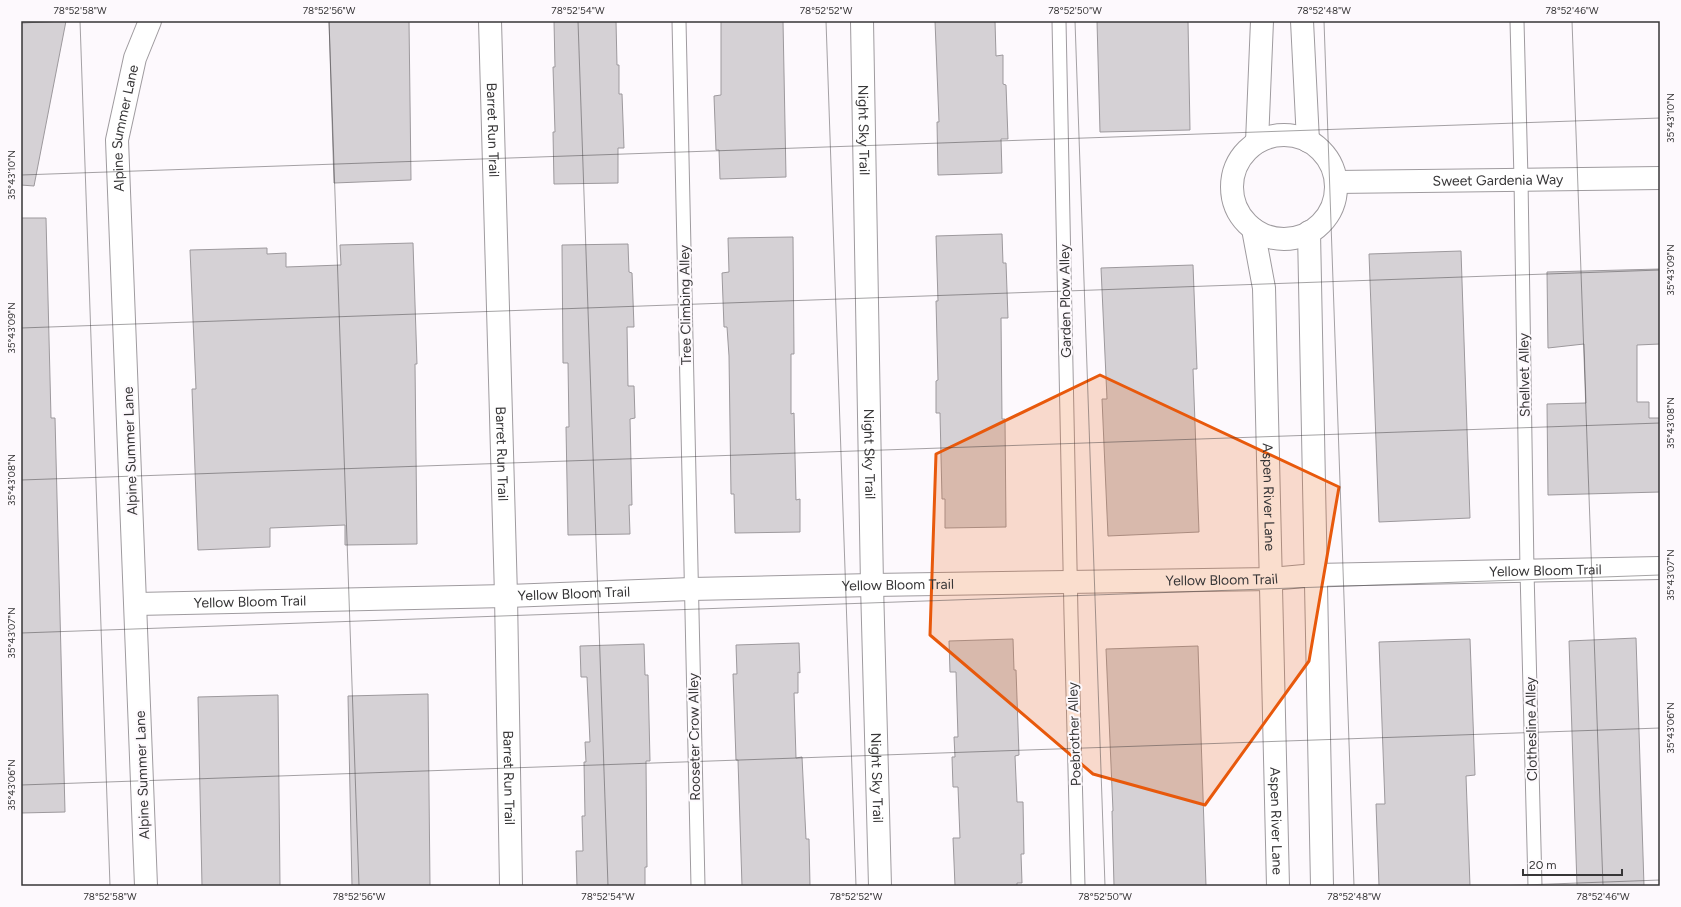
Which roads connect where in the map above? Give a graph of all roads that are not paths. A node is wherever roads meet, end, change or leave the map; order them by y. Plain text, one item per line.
1 (150, 21) edge
2 (490, 21) edge
3 (679, 21) edge
4 (862, 21) edge
5 (1059, 21) edge
6 (1262, 21) edge
7 (1302, 21) edge
8 (1517, 21) edge
9 (1308, 141) junction
10 (1257, 142) junction
11 (1660, 178) edge
12 (1521, 180) junction
13 (1336, 182) junction
14 (1253, 229) junction
15 (1309, 232) junction
16 (1660, 568) edge
17 (1527, 571) junction
18 (1315, 575) junction
19 (1271, 579) junction
20 (1070, 581) junction
21 (872, 585) junction
22 (691, 589) junction
23 (506, 596) junction
24 (136, 604) junction
25 (146, 886) edge
26 (511, 886) edge
27 (698, 886) edge
28 (880, 886) edge
29 (1078, 886) edge
30 (1278, 886) edge
31 (1322, 886) edge
32 (1535, 886) edge

1 - 24 street, Alpine Summer Lane
2 - 23 street, Barret Run Trail
3 - 22 lane, Tree Climbing Alley
4 - 21 street, Night Sky Trail
5 - 20 lane, Garden Plow Alley
6 - 10 street
7 - 9 street
8 - 12 lane, Shellvet Alley
9 - 10 street
9 - 13 street
10 - 14 street
11 - 12 street, Sweet Gardenia Way
12 - 13 street, Sweet Gardenia Way
12 - 17 lane, Shellvet Alley
13 - 15 street
14 - 15 street
14 - 19 street, Aspen River Lane
15 - 18 street
16 - 17 street, Yellow Bloom Trail
17 - 18 street, Yellow Bloom Trail
17 - 32 lane, Clothesline Alley
18 - 19 street, Yellow Bloom Trail
18 - 31 street
19 - 20 street, Yellow Bloom Trail
19 - 30 street, Aspen River Lane
20 - 21 street, Yellow Bloom Trail
20 - 29 lane, Poebrother Alley
21 - 22 street, Yellow Bloom Trail
21 - 28 street, Night Sky Trail
22 - 23 street, Yellow Bloom Trail
22 - 27 lane, Rooseter Crow Alley
23 - 24 street, Yellow Bloom Trail
23 - 26 street, Barret Run Trail
24 - 25 street, Alpine Summer Lane

